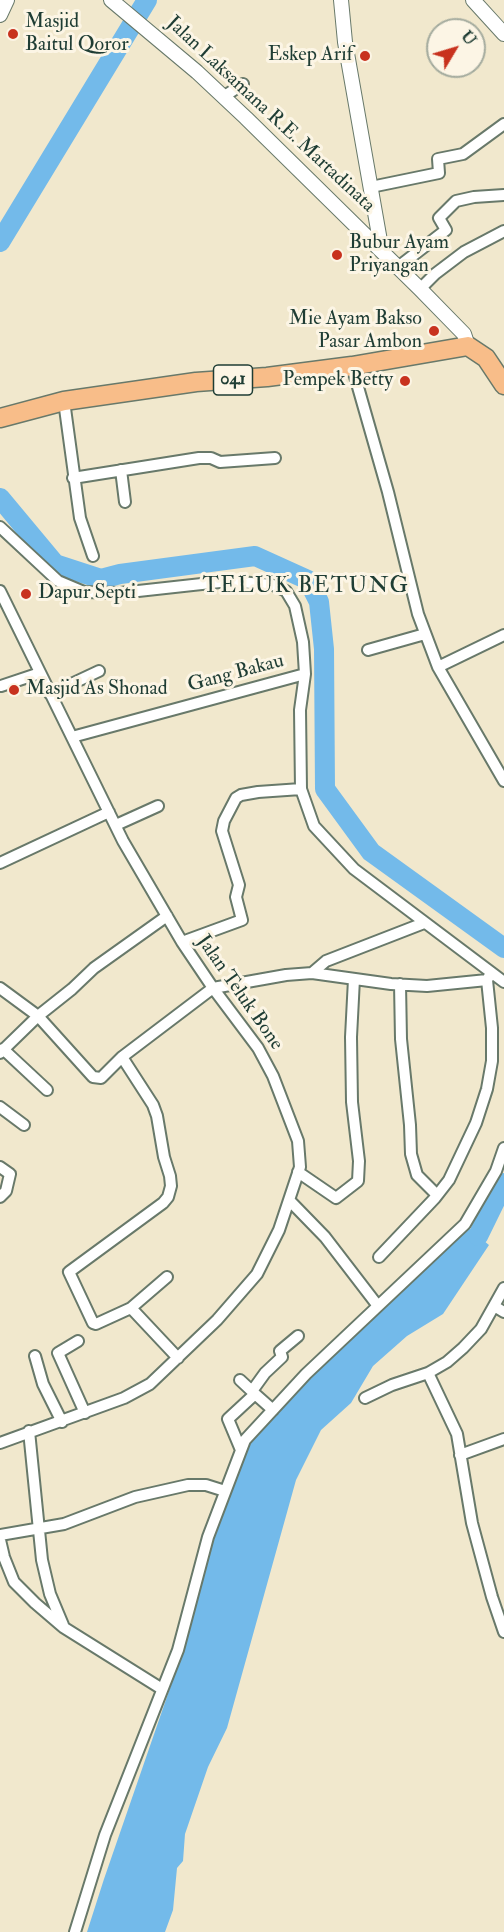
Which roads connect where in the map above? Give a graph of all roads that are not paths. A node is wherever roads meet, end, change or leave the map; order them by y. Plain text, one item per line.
1 (7, 0) edge
2 (341, 0) edge
3 (474, 0) edge
4 (116, 4) edge
5 (0, 15) edge
6 (504, 34) edge
7 (243, 84) dead end
8 (223, 97) junction
9 (504, 124) edge
10 (370, 187) junction
11 (504, 195) edge
12 (504, 231) edge
13 (380, 249) junction
14 (398, 267) junction
15 (420, 288) junction
16 (468, 346) junction
17 (352, 366) junction
18 (504, 385) edge
19 (64, 401) junction
20 (0, 418) edge
21 (275, 458) dead end
22 (121, 470) junction
23 (74, 478) junction
24 (125, 502) dead end
25 (0, 527) edge
26 (93, 556) dead end
27 (0, 591) edge
28 (425, 634) junction
29 (504, 635) edge
30 (368, 650) dead end
31 (438, 667) junction
32 (99, 671) dead end
33 (40, 673) junction
34 (305, 674) junction
35 (1, 686) edge
36 (50, 694) junction
37 (72, 737) junction
38 (504, 781) edge
39 (301, 789) junction
40 (158, 806) dead end
41 (109, 812) junction
42 (116, 825) junction
43 (0, 863) edge
44 (167, 916) junction
45 (424, 923) junction
46 (182, 942) junction
47 (312, 973) junction
48 (489, 977) junction
49 (354, 979) junction
50 (504, 982) edge
51 (400, 984) junction
52 (0, 988) edge
53 (213, 988) junction
54 (38, 1016) junction
55 (2, 1051) edge
56 (122, 1057) junction
57 (47, 1090) dead end
58 (0, 1107) edge
59 (24, 1125) dead end
60 (504, 1148) edge
61 (0, 1167) edge
62 (298, 1172) junction
63 (437, 1195) junction
64 (0, 1197) edge
65 (289, 1200) junction
66 (379, 1257) dead end
67 (167, 1276) dead end
68 (504, 1288) edge
69 (378, 1306) junction
70 (494, 1306) junction
71 (131, 1308) junction
72 (504, 1312) edge
73 (298, 1336) dead end
74 (78, 1341) dead end
75 (35, 1356) dead end
76 (178, 1358) junction
77 (428, 1373) junction
78 (240, 1380) dead end
79 (253, 1393) junction
80 (365, 1398) dead end
81 (273, 1410) junction
82 (85, 1413) junction
83 (62, 1422) junction
84 (29, 1431) junction
85 (504, 1439) edge
86 (0, 1443) edge
87 (241, 1450) junction
88 (460, 1455) junction
89 (225, 1491) junction
90 (38, 1529) junction
91 (0, 1535) edge
92 (0, 1540) edge
93 (63, 1627) junction
94 (504, 1632) edge
95 (162, 1689) junction
96 (75, 1932) edge

1 - 5 street
2 - 10 street
3 - 6 street
4 - 8 street, Jalan Laksamana R.E. Martadinata
7 - 8 street
8 - 13 street, Jalan Laksamana R.E. Martadinata
9 - 10 street
10 - 13 street
11 - 14 street
12 - 15 street
13 - 14 street, Jalan Laksamana R.E. Martadinata
14 - 15 street, Jalan Laksamana R.E. Martadinata
15 - 16 street, Jalan Laksamana R.E. Martadinata
16 - 17 main road, 041
16 - 18 main road, Jalan Laksamana R.E. Martadinata
17 - 19 main road, 041
17 - 28 street
19 - 20 main road, 041
19 - 23 street
21 - 22 street
22 - 23 street
22 - 24 street
23 - 26 street
25 - 34 street
27 - 33 street, Jalan Teluk Bone
28 - 30 street
28 - 31 street
29 - 31 street
31 - 38 street
32 - 36 street
33 - 35 street
33 - 36 street, Jalan Teluk Bone
34 - 37 street, Gang Bakau
34 - 39 street
36 - 37 street, Jalan Teluk Bone
37 - 41 street, Jalan Teluk Bone
39 - 45 street
39 - 46 street
40 - 42 street
41 - 42 street, Jalan Teluk Bone
41 - 43 street
42 - 44 street, Jalan Teluk Bone
44 - 46 street, Jalan Teluk Bone
44 - 54 street
45 - 47 street
45 - 48 street
46 - 53 street, Jalan Teluk Bone
47 - 49 street
47 - 53 street
48 - 50 street
48 - 51 street
48 - 63 street
49 - 51 street
49 - 62 street
51 - 63 street
52 - 54 street
53 - 56 street
53 - 62 street, Jalan Teluk Bone
54 - 55 street
54 - 56 street
55 - 57 street
56 - 71 street
58 - 59 street
60 - 69 street
61 - 64 street
62 - 65 street, Jalan Teluk Bone
63 - 66 street
65 - 69 street
65 - 76 street, Jalan Teluk Bone
67 - 71 street
68 - 70 street
69 - 81 street
70 - 72 street
70 - 77 street
71 - 76 street
73 - 79 street
74 - 82 street
75 - 83 street
76 - 82 street, Jalan Teluk Bone
77 - 80 street
77 - 88 street
78 - 79 street
79 - 81 street
79 - 87 street
81 - 87 street
82 - 83 street, Jalan Teluk Bone
83 - 84 street, Jalan Teluk Bone
84 - 86 street, Jalan Teluk Bone
84 - 90 street
85 - 88 street
87 - 89 street
88 - 94 street
89 - 90 street
89 - 95 street
90 - 91 street
90 - 93 street
92 - 93 street
93 - 95 street
95 - 96 street

